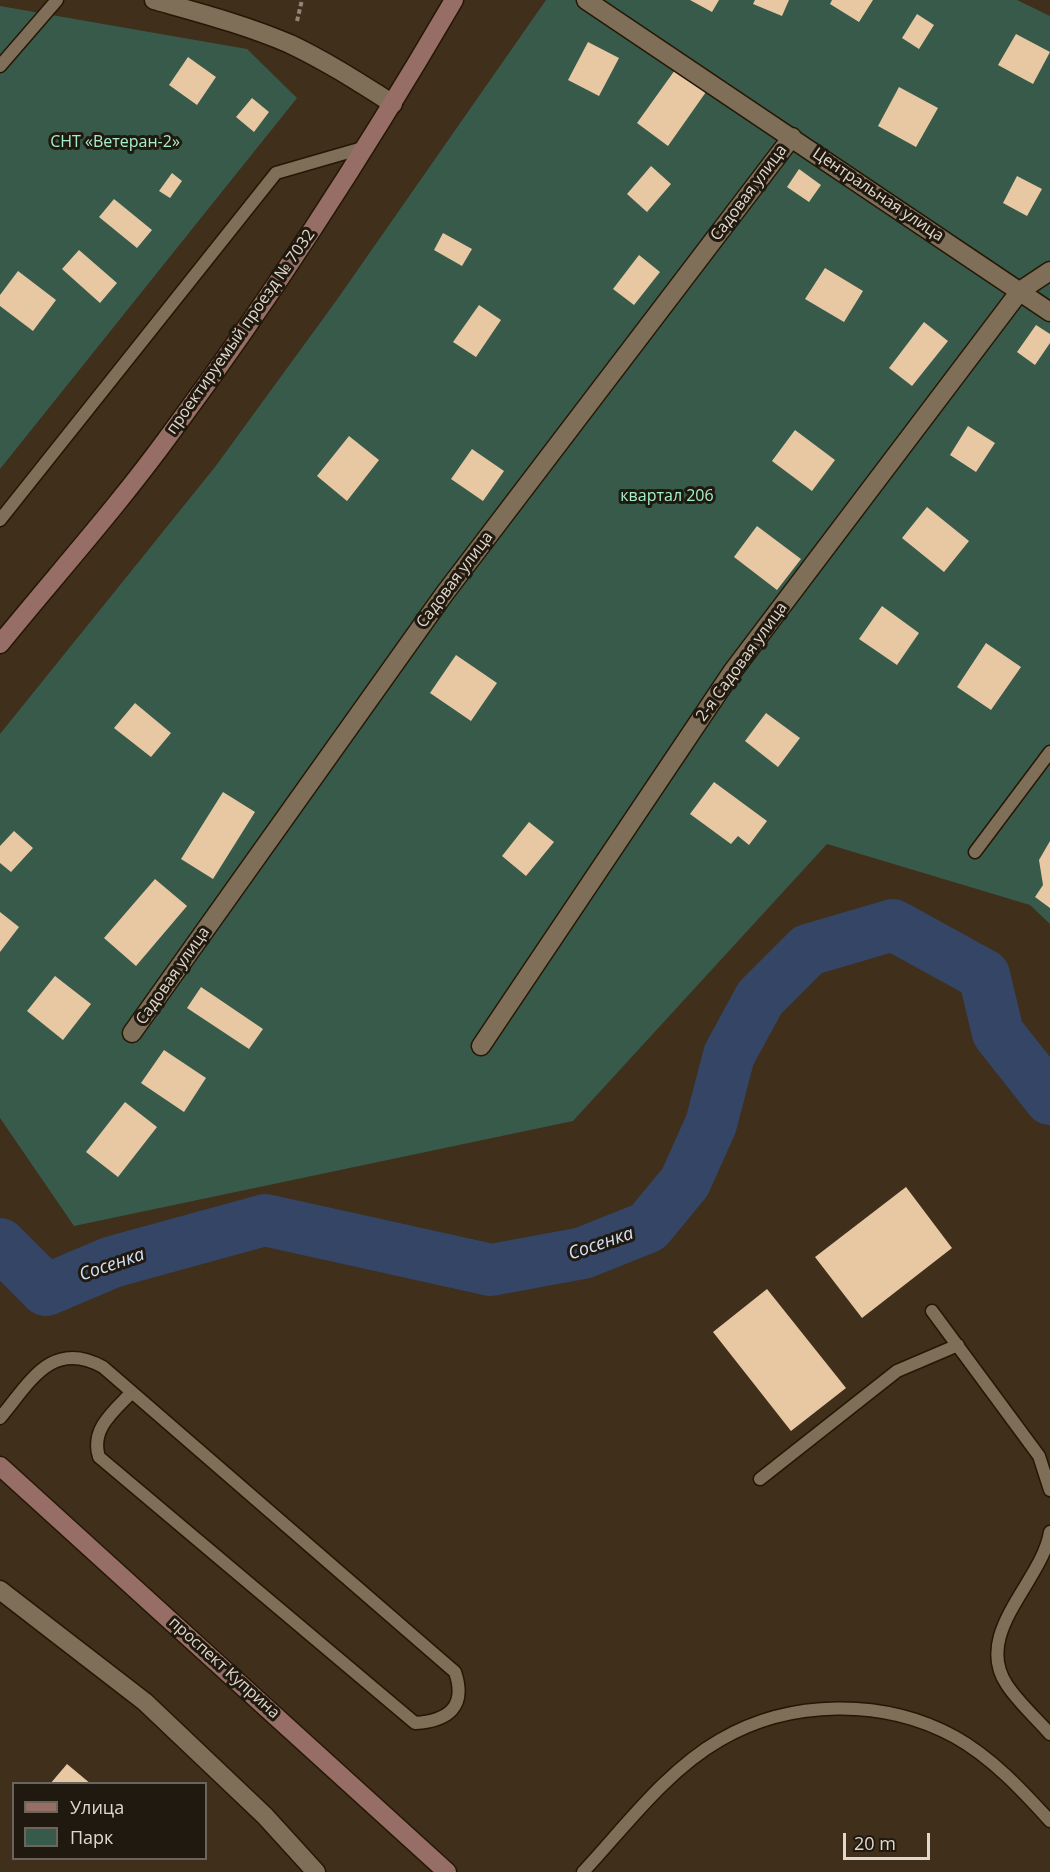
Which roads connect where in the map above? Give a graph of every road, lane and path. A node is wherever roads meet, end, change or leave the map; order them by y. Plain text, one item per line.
1 (57, 0) edge
2 (154, 0) edge
3 (454, 0) edge
4 (586, 0) edge
5 (0, 66) edge
6 (393, 104) junction
7 (792, 137) junction
8 (366, 147) junction
9 (1050, 271) edge
10 (1020, 291) junction
11 (1050, 312) edge
12 (0, 520) edge
13 (0, 644) edge
14 (1050, 752) edge
15 (975, 852) dead end
16 (132, 1033) dead end
17 (481, 1046) dead end
18 (932, 1311) dead end
19 (958, 1345) junction
20 (132, 1392) junction
21 (0, 1418) edge
22 (0, 1466) edge
23 (760, 1479) dead end
24 (1050, 1490) edge
25 (1050, 1532) edge
26 (0, 1590) edge
27 (1050, 1734) edge
28 (1045, 1807) edge
29 (1050, 1821) edge
30 (316, 1872) edge
31 (447, 1872) edge
32 (584, 1872) edge

1 - 5 lane
2 - 6 street
3 - 6 main road, проектируемый проезд № 7032
4 - 7 street, Центральная улица
6 - 8 main road, проектируемый проезд № 7032
7 - 10 street, Центральная улица
7 - 16 street, Садовая улица
8 - 12 lane
8 - 13 main road, проектируемый проезд № 7032
9 - 10 street, 2-я Садовая улица
10 - 11 street, Центральная улица
10 - 17 street, 2-я Садовая улица
14 - 15 lane
18 - 19 lane
19 - 23 lane
19 - 24 lane
20 - 20 lane
20 - 21 lane
22 - 31 main road, проспект Куприна
25 - 27 lane
26 - 30 street
28 - 29 lane
28 - 32 lane

